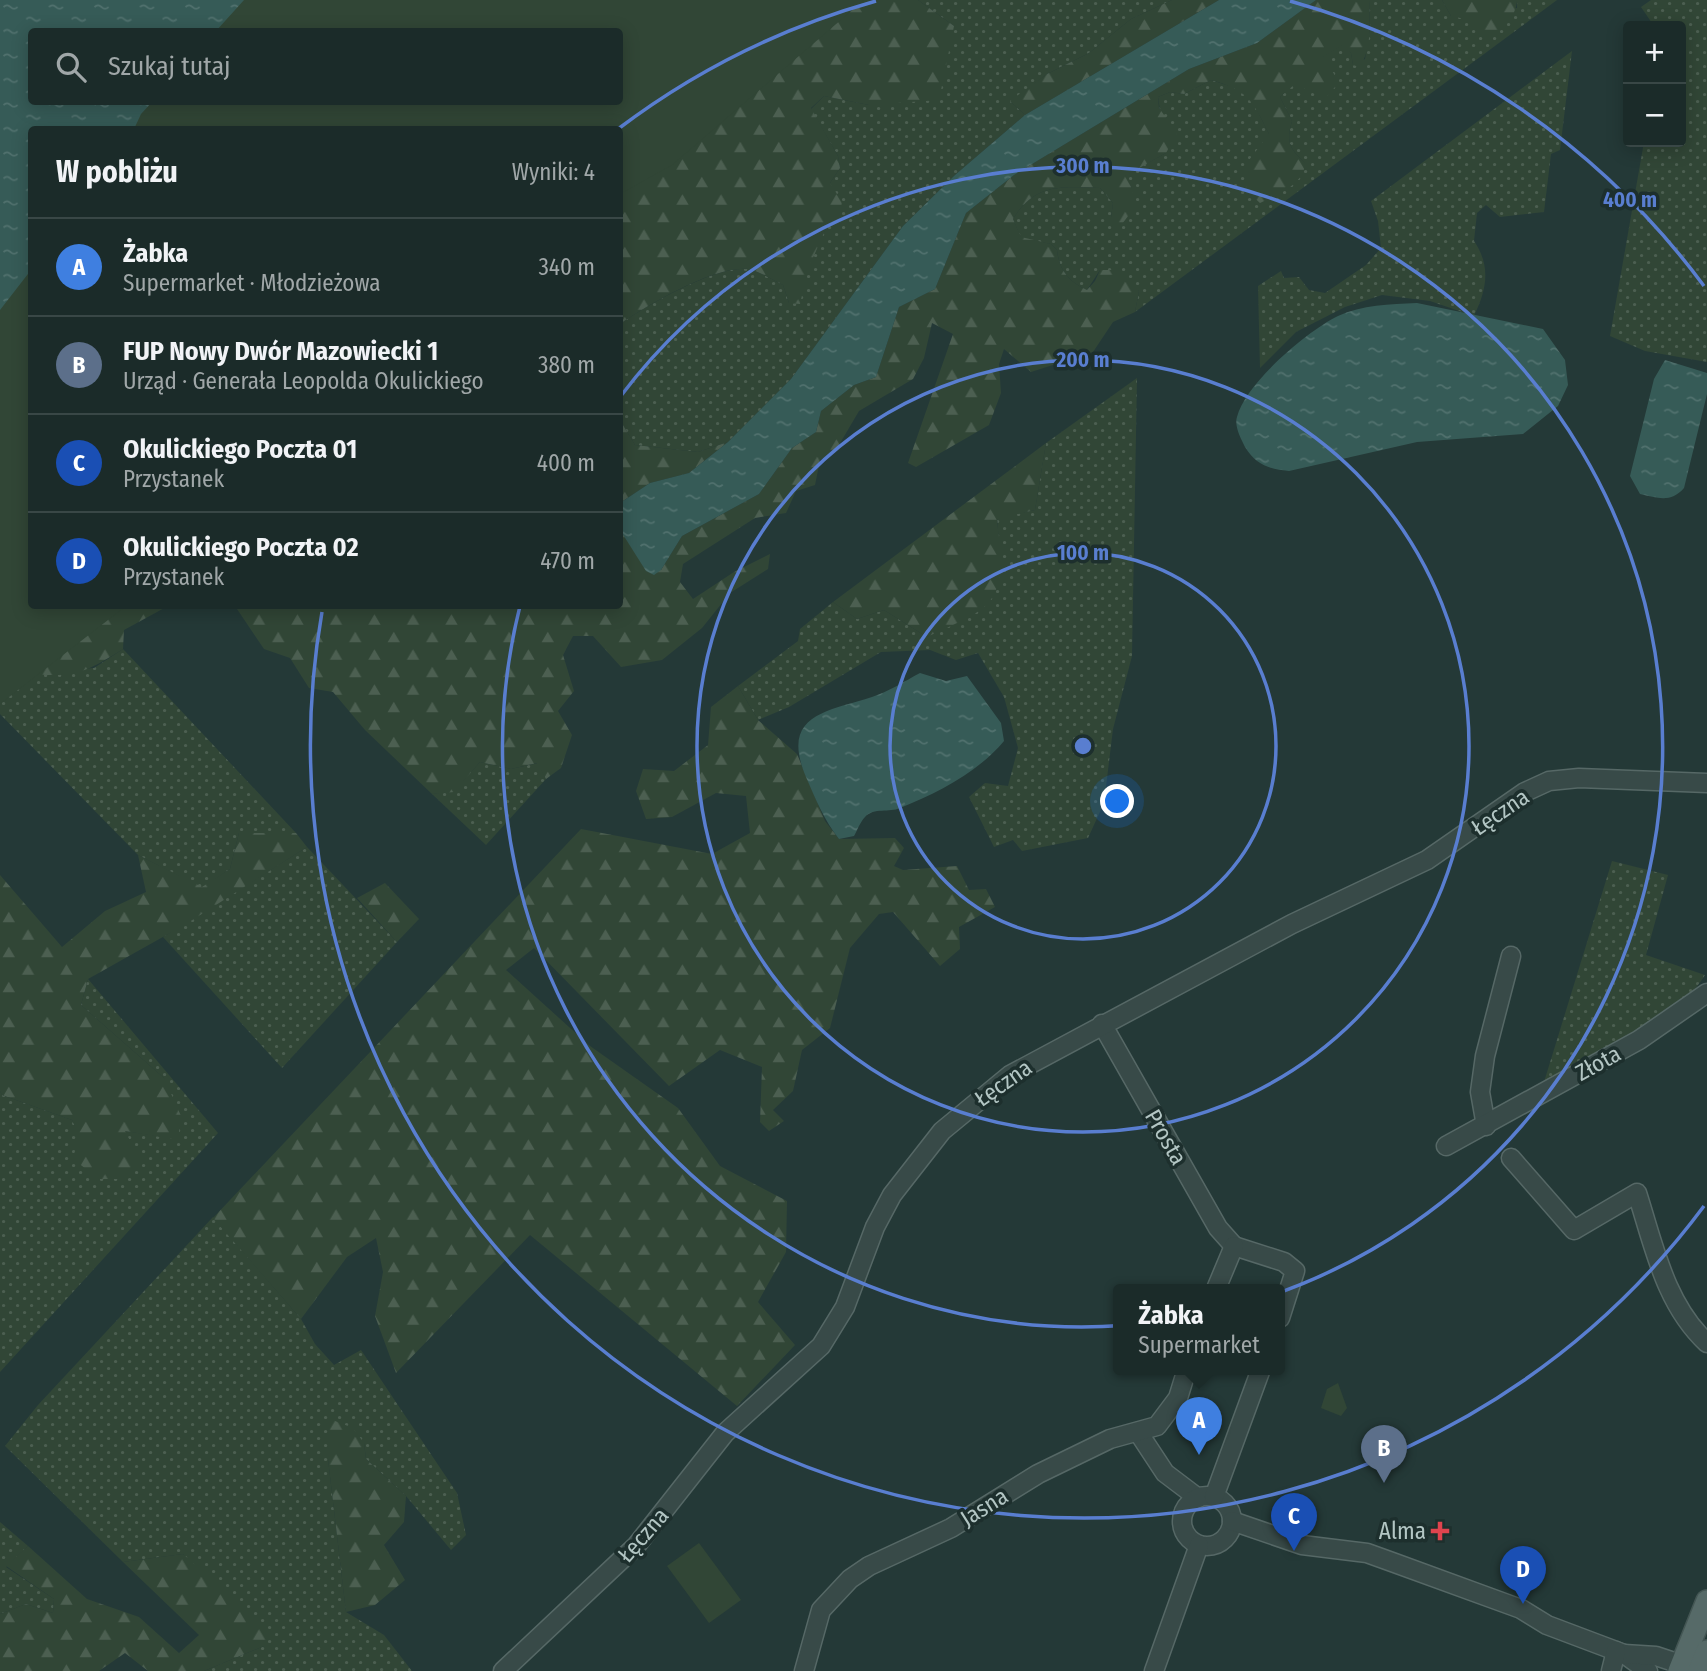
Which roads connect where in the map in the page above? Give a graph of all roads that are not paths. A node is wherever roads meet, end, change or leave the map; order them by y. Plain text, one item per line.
1 (1707, 783) edge
2 (1511, 956) dead end
3 (1707, 993) edge
4 (1102, 1024) junction
5 (1486, 1126) junction
6 (1446, 1146) dead end
7 (1511, 1158) dead end
8 (1234, 1246) junction
9 (1218, 1284) edge
10 (1285, 1300) edge
11 (1707, 1343) edge
12 (1185, 1375) edge
13 (1258, 1375) edge
14 (1138, 1432) junction
15 (1206, 1497) junction
16 (1232, 1521) junction
17 (1199, 1545) junction
18 (1707, 1601) edge
19 (1707, 1651) edge
20 (1620, 1653) junction
21 (1692, 1670) edge
22 (503, 1671) edge
23 (804, 1671) edge
24 (1154, 1671) edge
25 (1611, 1671) edge
26 (1648, 1671) edge

1 - 4 street, Łęczna
2 - 5 street
3 - 5 street, Złota
4 - 8 street, Prosta
4 - 22 street, Łęczna
5 - 6 street, Złota
7 - 11 street
8 - 9 street
8 - 10 street
12 - 14 street, Jasna
13 - 15 street
14 - 15 street
14 - 23 street, Jasna
15 - 16 street
15 - 17 street
16 - 17 street
16 - 20 street
17 - 24 street
18 - 21 main road
19 - 21 main road
20 - 21 street
20 - 25 street
20 - 26 street

